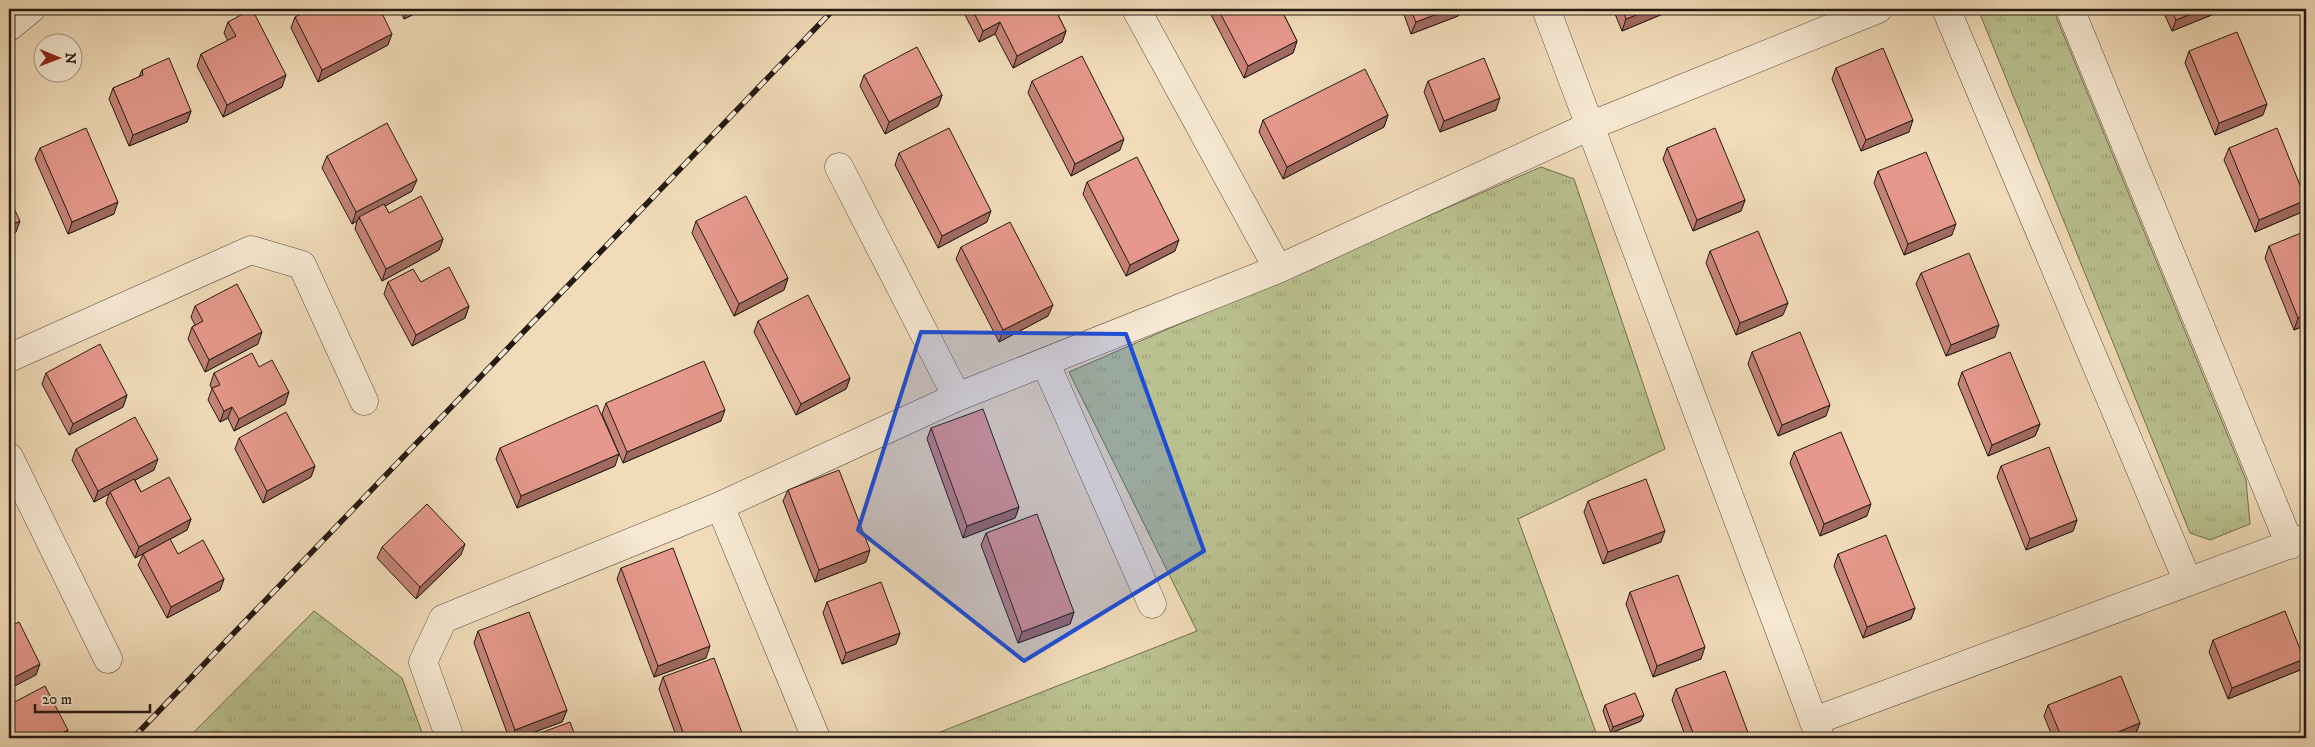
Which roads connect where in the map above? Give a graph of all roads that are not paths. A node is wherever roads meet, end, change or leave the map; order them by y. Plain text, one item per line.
1 (31, 9) edge
2 (1136, 9) edge
3 (1546, 9) edge
4 (1878, 9) edge
5 (1946, 9) edge
6 (2070, 9) edge
7 (9, 27) edge
8 (1590, 126) junction
9 (839, 167) dead end
10 (1278, 269) junction
11 (9, 358) edge
12 (1044, 362) junction
13 (957, 397) junction
14 (364, 401) dead end
15 (9, 457) edge
16 (720, 506) junction
17 (2298, 541) edge
18 (2188, 582) junction
19 (1152, 604) dead end
20 (108, 659) dead end
21 (1817, 730) edge
22 (450, 738) edge
23 (816, 738) edge

1 - 7 street
2 - 10 street
3 - 8 street
4 - 8 street
5 - 18 street
6 - 17 street
8 - 10 street
8 - 21 street
9 - 13 street
10 - 12 street
11 - 14 street
12 - 13 street
12 - 19 street
13 - 16 street
15 - 20 street
16 - 22 street
16 - 23 street
17 - 18 street
18 - 21 street

